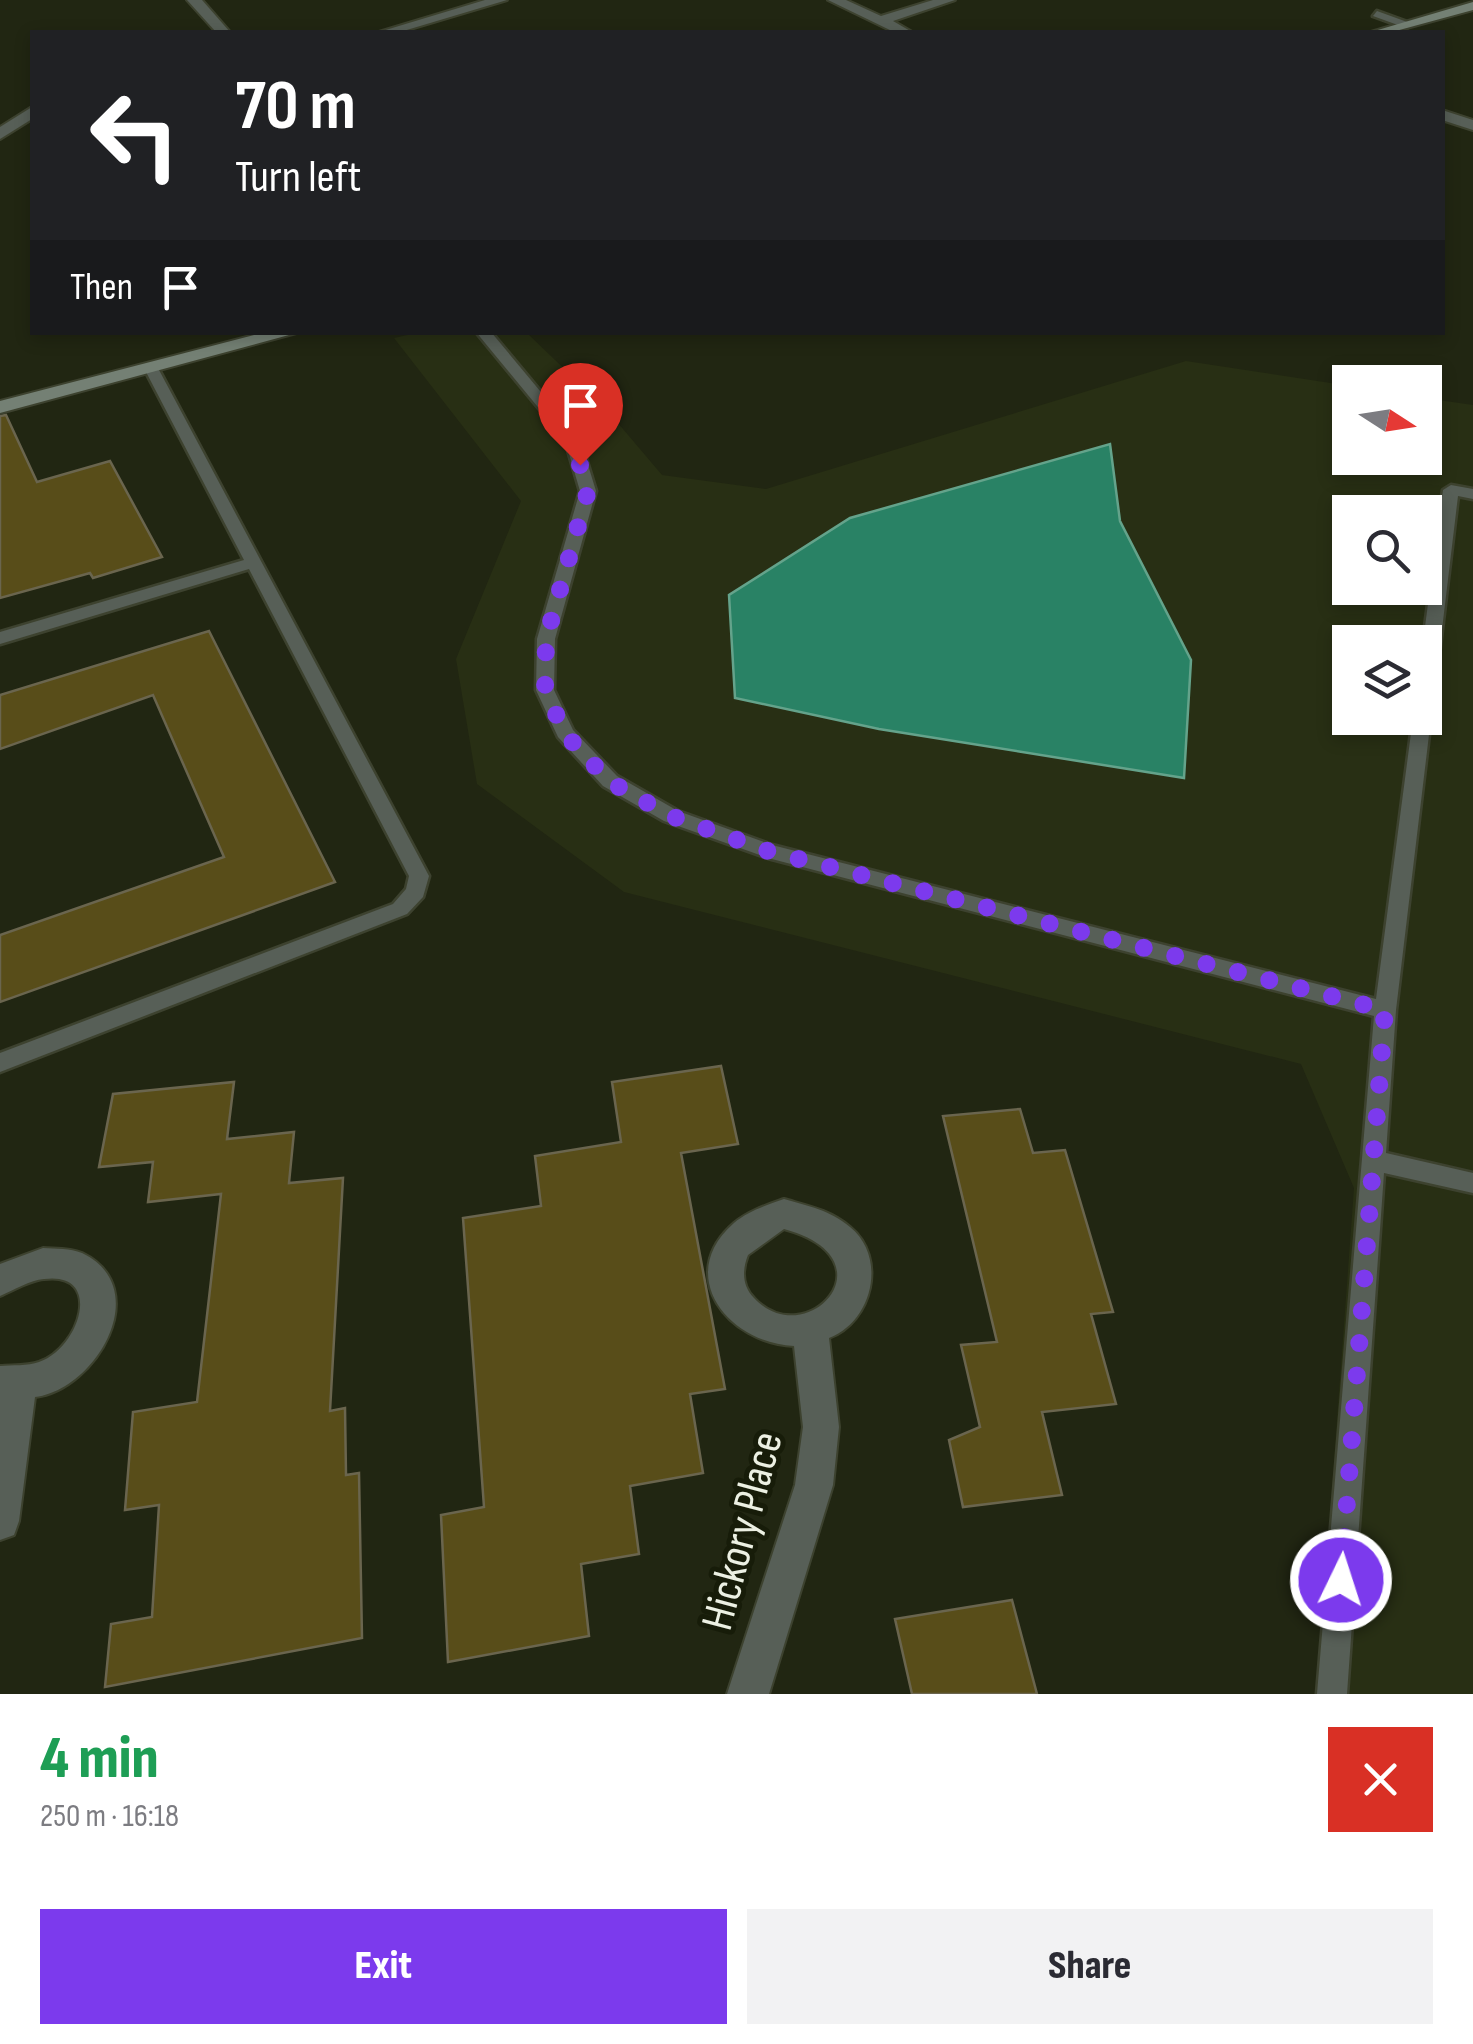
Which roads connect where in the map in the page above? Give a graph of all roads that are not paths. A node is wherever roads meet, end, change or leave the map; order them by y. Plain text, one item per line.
1 (194, 0) edge
2 (500, 0) edge
3 (835, 0) edge
4 (948, 0) edge
5 (1473, 6) edge
6 (1377, 14) dead end
7 (879, 21) junction
8 (1406, 25) junction
9 (221, 30) edge
10 (393, 30) edge
11 (900, 30) edge
12 (1386, 30) edge
13 (30, 113) edge
14 (1445, 116) edge
15 (1473, 126) edge
16 (0, 134) edge
17 (281, 335) edge
18 (485, 335) edge
19 (152, 370) junction
20 (0, 406) edge
21 (1473, 494) edge
22 (252, 563) junction
23 (1434, 625) edge
24 (0, 638) edge
25 (1420, 735) edge
26 (1385, 1010) junction
27 (0, 1063) edge
28 (1374, 1160) junction
29 (1473, 1183) edge
30 (0, 1280) edge
31 (810, 1330) dead end
32 (9, 1384) edge
33 (0, 1520) edge
34 (748, 1694) edge
35 (1332, 1694) edge

1 - 9 street
2 - 10 street
3 - 7 street
4 - 7 street
5 - 8 main road
6 - 8 lane
7 - 11 street
8 - 12 main road
13 - 16 street
14 - 15 street
17 - 19 main road
18 - 26 lane
19 - 20 main road
19 - 22 lane
21 - 23 lane
22 - 24 lane
22 - 27 lane
25 - 26 lane
26 - 28 lane
28 - 29 lane
28 - 35 lane
30 - 32 street
31 - 34 street, Hickory Place
32 - 33 street

